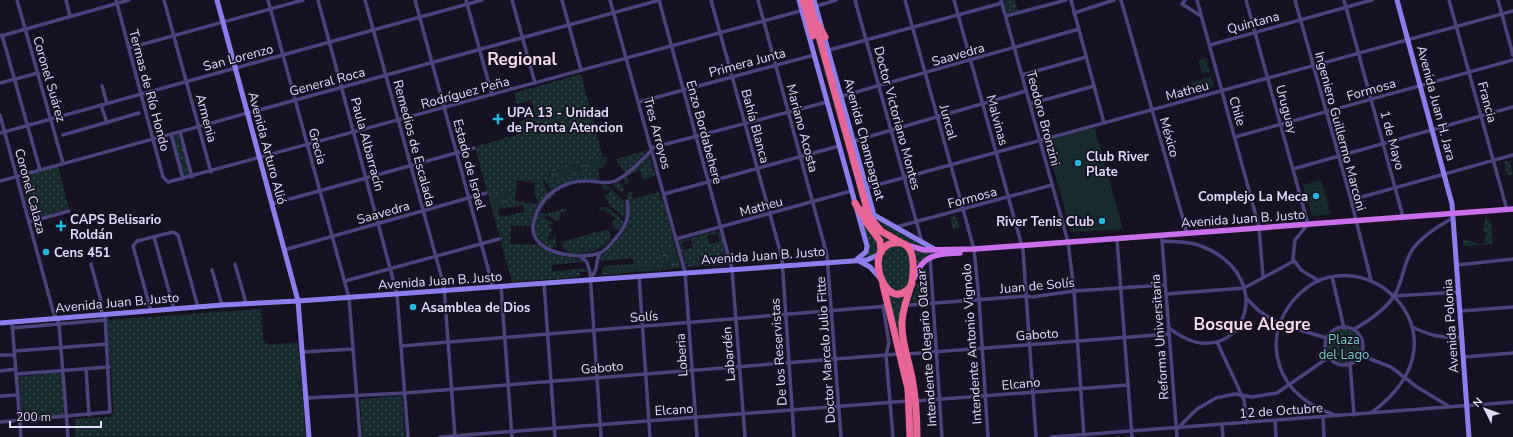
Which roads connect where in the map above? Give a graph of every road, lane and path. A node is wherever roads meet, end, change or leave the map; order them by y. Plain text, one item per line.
1 (17, 0) edge
2 (66, 0) edge
3 (129, 0) edge
4 (164, 0) edge
5 (217, 0) edge
6 (268, 0) edge
7 (303, 0) edge
8 (318, 0) edge
9 (365, 0) edge
10 (415, 0) edge
11 (482, 0) edge
12 (512, 0) edge
13 (562, 0) edge
14 (610, 0) edge
15 (659, 0) edge
16 (710, 0) edge
17 (758, 0) edge
18 (799, 0) edge
19 (803, 0) edge
20 (809, 0) edge
21 (836, 0) edge
22 (855, 0) edge
23 (905, 0) edge
24 (954, 0) edge
25 (1066, 0) edge
26 (1071, 0) edge
27 (1114, 0) edge
28 (1121, 0) edge
29 (1185, 0) edge
30 (1198, 0) edge
31 (1246, 0) edge
32 (1295, 0) edge
33 (1344, 0) edge
34 (1372, 0) edge
35 (1397, 0) edge
36 (1450, 0) edge
37 (1498, 0) edge
38 (1001, 1) edge
39 (117, 2) edge
40 (467, 2) edge
41 (810, 7) edge
42 (1346, 7) junction
43 (271, 9) junction
44 (1513, 11) edge
45 (1074, 12) junction
46 (614, 13) junction
47 (958, 14) junction
48 (1502, 14) junction
49 (70, 16) junction
50 (1006, 16) junction
51 (1202, 16) junction
52 (420, 17) junction
53 (812, 20) junction
54 (1301, 20) junction
55 (764, 21) junction
56 (223, 22) junction
57 (569, 25) junction
58 (1457, 26) junction
59 (913, 28) junction
60 (25, 29) junction
61 (1079, 29) junction
62 (374, 30) junction
63 (1256, 32) junction
64 (720, 33) junction
65 (1, 36) edge
66 (174, 36) junction
67 (522, 38) junction
68 (817, 39) junction
69 (866, 40) junction
70 (1408, 40) junction
71 (330, 42) junction
72 (1210, 45) junction
73 (671, 46) junction
74 (129, 48) junction
75 (1014, 48) junction
76 (479, 49) junction
77 (829, 50) junction
78 (1358, 54) junction
79 (283, 55) junction
80 (814, 55) junction
81 (1513, 55) edge
82 (1086, 57) junction
83 (626, 58) junction
84 (971, 60) junction
85 (1513, 60) edge
86 (432, 63) junction
87 (776, 65) junction
88 (1314, 66) junction
89 (236, 68) junction
90 (581, 70) junction
91 (1469, 72) junction
92 (38, 73) junction
93 (925, 73) junction
94 (386, 75) junction
95 (1022, 75) junction
96 (732, 77) junction
97 (14, 79) junction
98 (1268, 79) junction
99 (186, 81) junction
100 (0, 83) edge
101 (535, 83) junction
102 (1421, 85) junction
103 (102, 86) dead end
104 (1094, 86) junction
105 (342, 87) junction
106 (879, 87) junction
107 (684, 90) junction
108 (1026, 91) junction
109 (1222, 91) junction
110 (141, 94) junction
111 (492, 95) junction
112 (842, 96) junction
113 (295, 99) junction
114 (1371, 99) junction
115 (639, 102) junction
116 (827, 102) junction
117 (107, 103) junction
118 (983, 104) junction
119 (1030, 104) junction
120 (101, 105) junction
121 (1513, 107) edge
122 (444, 108) junction
123 (1152, 110) junction
124 (788, 111) junction
125 (1326, 112) junction
126 (139, 113) dead end
127 (247, 114) junction
128 (0, 115) edge
129 (1482, 116) junction
130 (937, 117) junction
131 (50, 119) junction
132 (398, 120) junction
133 (107, 123) junction
134 (744, 123) junction
135 (1104, 123) junction
136 (1281, 124) junction
137 (27, 125) junction
138 (199, 127) junction
139 (1433, 129) junction
140 (5, 131) junction
141 (891, 131) junction
142 (180, 132) junction
143 (0, 133) edge
144 (354, 133) junction
145 (171, 134) junction
146 (63, 135) dead end
147 (696, 136) junction
148 (1235, 137) junction
149 (153, 138) junction
150 (1040, 140) junction
151 (854, 141) junction
152 (1383, 144) junction
153 (308, 145) junction
154 (839, 146) junction
155 (474, 148) dead end
156 (652, 149) junction
157 (996, 152) junction
158 (457, 153) junction
159 (1513, 155) edge
160 (800, 156) junction
161 (1338, 156) junction
162 (259, 159) junction
163 (1494, 160) junction
164 (62, 163) junction
165 (951, 165) junction
166 (411, 166) junction
167 (757, 167) junction
168 (1293, 169) junction
169 (40, 170) junction
170 (211, 172) junction
171 (1445, 174) junction
172 (17, 176) junction
173 (192, 177) junction
174 (367, 178) junction
175 (904, 178) junction
176 (183, 179) junction
177 (0, 181) edge
178 (709, 181) junction
179 (168, 182) joint
180 (1052, 185) junction
181 (866, 188) junction
182 (1396, 189) junction
183 (320, 191) junction
184 (852, 191) junction
185 (486, 193) dead end
186 (664, 194) junction
187 (1008, 197) junction
188 (469, 198) junction
189 (1351, 200) junction
190 (627, 201) dead end
191 (813, 202) junction
192 (855, 203) junction
193 (272, 204) junction
194 (1510, 209) edge
195 (963, 210) junction
196 (69, 211) dead end
197 (423, 211) junction
198 (769, 214) junction
199 (874, 215) junction
200 (1453, 215) junction
201 (1403, 217) junction
202 (1356, 220) junction
203 (29, 222) junction
204 (866, 222) junction
205 (916, 222) junction
206 (379, 224) junction
207 (1308, 224) junction
208 (721, 227) junction
209 (896, 227) junction
210 (1259, 227) junction
211 (1187, 233) junction
212 (887, 235) junction
213 (333, 236) junction
214 (154, 237) junction
215 (1162, 238) junction
216 (499, 239) dead end
217 (676, 239) junction
218 (1117, 239) junction
219 (922, 242) junction
220 (1068, 242) junction
221 (482, 244) junction
222 (903, 244) junction
223 (1022, 246) junction
224 (284, 250) junction
225 (936, 250) junction
226 (974, 250) junction
227 (880, 252) junction
228 (600, 253) junction
229 (436, 256) junction
230 (582, 257) junction
231 (782, 258) joint
232 (930, 258) junction
233 (1513, 259) edge
234 (854, 260) junction
235 (1294, 261) junction
236 (828, 262) junction
237 (91, 264) dead end
238 (235, 264) dead end
239 (1457, 264) junction
240 (781, 265) junction
241 (391, 268) junction
242 (597, 268) junction
243 (590, 269) junction
244 (732, 269) junction
245 (212, 270) dead end
246 (685, 272) junction
247 (639, 276) junction
248 (1263, 277) junction
249 (1332, 277) junction
250 (590, 279) junction
251 (1371, 280) junction
252 (345, 281) junction
253 (1318, 281) junction
254 (882, 282) junction
255 (544, 283) junction
256 (912, 283) junction
257 (1165, 285) junction
258 (500, 286) junction
259 (493, 287) junction
260 (1121, 288) junction
261 (1244, 288) junction
262 (444, 291) junction
263 (1074, 291) junction
264 (1459, 292) junction
265 (397, 294) junction
266 (1166, 294) junction
267 (1026, 296) junction
268 (1394, 296) junction
269 (349, 298) junction
270 (979, 299) junction
271 (1247, 299) junction
272 (298, 301) junction
273 (246, 303) junction
274 (932, 303) junction
275 (222, 305) junction
276 (910, 305) dead end
277 (885, 306) junction
278 (198, 307) junction
279 (1513, 307) edge
280 (174, 309) junction
281 (832, 310) junction
282 (151, 311) junction
283 (1460, 311) junction
284 (785, 315) junction
285 (104, 316) junction
286 (736, 319) junction
287 (58, 321) junction
288 (689, 322) junction
289 (0, 323) edge
290 (1279, 324) junction
291 (12, 325) junction
292 (642, 326) junction
293 (1168, 327) junction
294 (1412, 327) junction
295 (1344, 328) junction
296 (1354, 329) junction
297 (594, 330) junction
298 (548, 334) junction
299 (1169, 334) junction
300 (504, 337) junction
301 (1124, 337) junction
302 (1462, 337) junction
303 (1327, 338) junction
304 (1077, 341) junction
305 (448, 342) junction
306 (1217, 342) junction
307 (107, 344) junction
308 (1029, 344) junction
309 (401, 346) junction
310 (60, 347) junction
311 (982, 348) junction
312 (353, 349) junction
313 (303, 352) junction
314 (936, 352) junction
315 (14, 353) junction
316 (1513, 353) edge
317 (903, 354) junction
318 (886, 355) junction
319 (1360, 355) junction
320 (0, 356) edge
321 (1329, 357) junction
322 (1464, 357) junction
323 (834, 358) junction
324 (788, 362) junction
325 (1350, 363) junction
326 (109, 367) junction
327 (740, 367) junction
328 (86, 369) junction
329 (62, 370) junction
330 (692, 370) junction
331 (0, 371) edge
332 (16, 372) junction
333 (646, 374) junction
334 (597, 378) junction
335 (1406, 378) junction
336 (551, 381) junction
337 (508, 385) junction
338 (1128, 385) junction
339 (1290, 386) junction
340 (451, 388) junction
341 (1080, 388) junction
342 (1033, 391) junction
343 (404, 393) junction
344 (18, 395) junction
345 (0, 396) edge
346 (357, 396) junction
347 (985, 396) junction
348 (1242, 396) junction
349 (306, 398) junction
350 (940, 399) junction
351 (913, 401) junction
352 (1513, 402) edge
353 (890, 403) junction
354 (839, 406) junction
355 (1467, 406) junction
356 (1451, 407) junction
357 (792, 410) junction
358 (1370, 413) junction
359 (743, 414) junction
360 (89, 415) junction
361 (1354, 415) junction
362 (1338, 416) junction
363 (66, 417) junction
364 (696, 417) junction
365 (1323, 417) junction
366 (20, 420) junction
367 (649, 421) junction
368 (1275, 421) junction
369 (0, 422) edge
370 (1247, 423) junction
371 (600, 424) junction
372 (1222, 425) junction
373 (554, 428) junction
374 (1178, 428) junction
375 (1131, 430) junction
376 (511, 431) junction
377 (1084, 436) edge
378 (21, 437) edge
379 (68, 437) edge
380 (309, 437) edge
381 (360, 437) edge
382 (408, 437) edge
383 (440, 437) edge
384 (455, 437) edge
385 (512, 437) edge
386 (555, 437) edge
387 (601, 437) edge
388 (650, 437) edge
389 (698, 437) edge
390 (745, 437) edge
391 (794, 437) edge
392 (841, 437) edge
393 (893, 437) edge
394 (910, 437) edge
395 (917, 437) edge
396 (942, 437) edge
397 (988, 437) edge
398 (1036, 437) edge
399 (1051, 437) edge
400 (1132, 437) edge
401 (1177, 437) edge
402 (1224, 437) edge
403 (1276, 437) edge
404 (1324, 437) edge
405 (1470, 437) edge

1 - 60 street, Coronel Suárez
2 - 49 street
3 - 39 street
4 - 66 street, Armenia
5 - 56 main road, Avenida Arturo Alió
6 - 43 street, Grecia
7 - 43 street
8 - 71 street, Paula Albarracín
9 - 62 street, Remedios de Escalada
10 - 52 street, Estado de Israel
11 - 40 street, San Lorenzo
12 - 67 street
13 - 57 street
14 - 46 street, Tres Arroyos
15 - 46 street, General Roca
15 - 73 street, Enzo Bordabehere
16 - 64 street, Bahía Blanca
17 - 55 street, Mariano Acosta
18 - 41 main road, Avenida Champagnat
19 - 41 highway, Avenida Champagnat
20 - 41 highway, Avenida Champagnat
21 - 41 street, Rodríguez Peña
22 - 69 street, Doctor Victoriano Montes
23 - 59 street, Juncal
24 - 47 street, Malvinas
25 - 50 street
26 - 45 street
27 - 45 street
28 - 123 street, México
29 - 51 street
30 - 51 street, Chile
31 - 63 street, Uruguay
32 - 54 street, Ingeniero Guillermo Marconi
33 - 42 street, 1 de Mayo
34 - 42 street, Quintana
35 - 70 main road, Avenida Juan H. Jara
36 - 58 street, Francia
37 - 48 street
38 - 47 street
38 - 50 street, Teodoro Bronzini
39 - 49 street
39 - 74 street, Termas de Río Hondo
40 - 52 street, San Lorenzo
40 - 76 street
41 - 53 highway, Avenida Champagnat
41 - 53 main road, Avenida Champagnat
41 - 55 street, Rodríguez Peña
42 - 54 street, Quintana
42 - 78 street, 1 de Mayo
43 - 56 street
43 - 79 street, Grecia
44 - 48 street, Matheu
45 - 61 street
46 - 57 street, General Roca
46 - 83 street, Tres Arroyos
47 - 59 street
47 - 84 street, Malvinas
48 - 58 street, Matheu
48 - 81 street
49 - 60 street
50 - 75 street, Teodoro Bronzini
51 - 72 street, Chile
52 - 62 street, San Lorenzo
52 - 86 street, Estado de Israel
53 - 68 highway, Avenida Champagnat
53 - 68 main road, Avenida Champagnat
53 - 68 highway
53 - 68 highway
54 - 63 street, Quintana
54 - 88 street, Ingeniero Guillermo Marconi
55 - 64 street, Rodríguez Peña
55 - 87 street, Mariano Acosta
56 - 66 street
56 - 89 main road, Avenida Arturo Alió
57 - 67 street, General Roca
57 - 90 street
58 - 70 street, Matheu
58 - 91 street, Francia
59 - 69 street
59 - 93 street, Juncal
60 - 65 street
60 - 92 street, Coronel Suárez
61 - 75 street, Saavedra
61 - 82 street
62 - 71 street, San Lorenzo
62 - 94 street, Remedios de Escalada
63 - 72 street, Quintana
63 - 98 street, Uruguay
64 - 73 street, Rodríguez Peña
64 - 96 street, Bahía Blanca
65 - 97 street
66 - 74 street
66 - 99 street, Armenia
67 - 76 street, General Roca
67 - 101 street
68 - 77 main road, Avenida Champagnat
68 - 80 main road, Avenida Champagnat
68 - 204 highway, Avenida Champagnat
68 - 212 highway, Avenida Champagnat
69 - 77 street
69 - 106 street, Doctor Victoriano Montes
70 - 78 street, Matheu
70 - 102 main road, Avenida Juan H. Jara
71 - 79 street, San Lorenzo
71 - 105 street, Paula Albarracín
72 - 109 street, Chile
73 - 83 street, Rodríguez Peña
73 - 107 street, Enzo Bordabehere
74 - 110 street, Termas de Río Hondo
75 - 84 street, Saavedra
75 - 95 street, Teodoro Bronzini
76 - 86 street, General Roca
76 - 111 street
77 - 112 main road, Avenida Champagnat
78 - 88 street, Matheu
78 - 114 street, 1 de Mayo
79 - 89 street, San Lorenzo
79 - 113 street, Grecia
80 - 87 street, Primera Junta
80 - 116 main road, Avenida Champagnat
82 - 95 street
82 - 104 street
83 - 90 street, Rodríguez Peña
83 - 115 street, Tres Arroyos
84 - 93 street, Saavedra
84 - 118 street, Malvinas
85 - 91 street, Formosa
86 - 94 street, General Roca
86 - 122 street, Estado de Israel
87 - 96 street, Primera Junta
87 - 124 street, Mariano Acosta
88 - 98 street, Matheu
88 - 125 street, Ingeniero Guillermo Marconi
89 - 99 street, San Lorenzo
89 - 127 main road, Avenida Arturo Alió
90 - 101 street, Rodríguez Peña
91 - 102 street, Formosa
91 - 129 street, Francia
92 - 97 street
92 - 131 street, Coronel Suárez
93 - 106 street, Saavedra
93 - 130 street, Juncal
94 - 105 street, General Roca
94 - 132 street, Remedios de Escalada
95 - 108 street, Teodoro Bronzini
96 - 107 street, Primera Junta
96 - 134 street, Bahía Blanca
97 - 100 street
97 - 137 street
98 - 109 street, Matheu
98 - 136 street, Uruguay
99 - 110 street, San Lorenzo
99 - 138 street, Armenia
101 - 111 street, Rodríguez Peña
102 - 114 street, Formosa
102 - 139 main road, Avenida Juan H. Jara
103 - 117 street
104 - 119 street
104 - 135 street
105 - 113 street, General Roca
105 - 144 street, Paula Albarracín
106 - 112 street, Saavedra
106 - 141 street, Doctor Victoriano Montes
107 - 115 street, Primera Junta
107 - 147 street, Enzo Bordabehere
108 - 118 street
108 - 119 street, Teodoro Bronzini
109 - 123 street, Matheu
109 - 148 street, Chile
110 - 117 street, San Lorenzo
110 - 149 street, Termas de Río Hondo
111 - 122 street, Rodríguez Peña
112 - 151 main road, Avenida Champagnat
113 - 127 street, General Roca
113 - 153 street, Grecia
114 - 125 street, Formosa
114 - 152 street, 1 de Mayo
115 - 156 street, Tres Arroyos
116 - 124 street
116 - 154 main road, Avenida Champagnat
117 - 120 street, San Lorenzo
118 - 130 street
118 - 157 street, Malvinas
119 - 150 street, Teodoro Bronzini
120 - 131 street, San Lorenzo
120 - 133 street
121 - 129 street
122 - 132 street, Rodríguez Peña
122 - 158 street, Estado de Israel
123 - 135 street, Matheu
123 - 211 street, México
124 - 134 street
124 - 160 street, Mariano Acosta
125 - 136 street, Formosa
125 - 161 street, Ingeniero Guillermo Marconi
126 - 133 street
127 - 138 street, General Roca
127 - 162 main road, Avenida Arturo Alió
128 - 140 street, Coronel Calaza
129 - 139 street
129 - 163 street, Francia
130 - 141 street
130 - 165 street, Juncal
131 - 137 street, San Lorenzo
131 - 164 street, Coronel Suárez
132 - 144 street, Rodríguez Peña
132 - 166 street, Remedios de Escalada
133 - 146 street
134 - 147 street
134 - 167 street, Bahía Blanca
135 - 150 street, Matheu
136 - 148 street, Formosa
136 - 168 street, Uruguay
137 - 140 street, San Lorenzo
137 - 169 street
138 - 142 street, General Roca
138 - 170 street, Armenia
139 - 152 street
139 - 171 main road, Avenida Juan H. Jara
140 - 143 street, San Lorenzo
140 - 172 street, Coronel Calaza
141 - 151 street
141 - 175 street, Doctor Victoriano Montes
142 - 145 street, General Roca
142 - 173 street
144 - 153 street, Rodríguez Peña
144 - 174 street, Paula Albarracín
145 - 149 street, General Roca
145 - 176 street
147 - 156 street
147 - 178 street, Enzo Bordabehere
148 - 210 street, Chile
149 - 164 street, General Roca
149 - 179 street, Termas de Río Hondo
150 - 157 street, Matheu
150 - 180 street, Teodoro Bronzini
151 - 181 main road, Avenida Champagnat
152 - 161 street
152 - 182 street, 1 de Mayo
153 - 162 street, Rodríguez Peña
153 - 183 street, Grecia
154 - 160 street
154 - 184 main road, Avenida Champagnat
155 - 158 street
156 - 186 street, Tres Arroyos
156 - 230 street
157 - 165 street, Matheu
157 - 187 street, Malvinas
158 - 166 street
158 - 188 street, Estado de Israel
159 - 163 street
160 - 167 street
160 - 191 street, Mariano Acosta
161 - 168 street
161 - 189 street, Ingeniero Guillermo Marconi
162 - 170 street, Rodríguez Peña
162 - 193 main road, Avenida Arturo Alió
163 - 171 street
163 - 194 street, Francia
164 - 169 street, General Roca
165 - 175 street, Matheu
165 - 195 street, Juncal
166 - 174 street
166 - 197 street, Remedios de Escalada
167 - 178 street
167 - 198 street, Bahía Blanca
168 - 207 street, Uruguay
169 - 172 street, General Roca
170 - 173 street, Rodríguez Peña
171 - 182 street
171 - 200 main road, Avenida Juan H. Jara
172 - 177 street, General Roca
172 - 203 street, Coronel Calaza
173 - 176 street, Rodríguez Peña
174 - 183 street
174 - 206 street, Paula Albarracín
175 - 181 street, Matheu
175 - 205 street, Doctor Victoriano Montes
176 - 179 street, Rodríguez Peña
178 - 186 street
178 - 208 street, Enzo Bordabehere
180 - 187 street, Formosa
180 - 220 street, Teodoro Bronzini
181 - 199 main road, Avenida Champagnat
182 - 189 street
182 - 201 street, 1 de Mayo
183 - 193 street
183 - 213 street, Grecia
184 - 191 street, Matheu
184 - 192 main road, Avenida Champagnat
185 - 188 street, Saavedra
186 - 217 street, Tres Arroyos
187 - 195 street, Formosa
187 - 223 street, Malvinas
188 - 197 street, Saavedra
188 - 221 street, Estado de Israel
189 - 202 street, Ingeniero Guillermo Marconi
190 - 228 street
191 - 198 street, Matheu
191 - 236 street, Mariano Acosta
192 - 204 highway
192 - 234 main road, Avenida Champagnat
193 - 224 main road, Avenida Arturo Alió
194 - 200 main road, Avenida Juan B. Justo
195 - 205 street, Formosa
195 - 226 street, Juncal
196 - 203 street
197 - 206 street, Saavedra
197 - 229 street, Remedios de Escalada
198 - 208 street, Matheu
198 - 231 street, Bahía Blanca
199 - 209 main road, Avenida Champagnat
199 - 212 highway
200 - 201 main road, Avenida Juan B. Justo
200 - 239 main road, Avenida Polonia
200 - 268 street
201 - 202 main road, Avenida Juan B. Justo
202 - 207 main road, Avenida Juan B. Justo
202 - 251 street, Ingeniero Guillermo Marconi
203 - 287 street, Coronel Calaza
204 - 227 highway, Avenida Champagnat
205 - 209 street, Formosa
205 - 219 street, Doctor Victoriano Montes
206 - 213 street, Saavedra
206 - 241 street, Paula Albarracín
207 - 210 main road, Avenida Juan B. Justo
207 - 235 street
208 - 217 street, Matheu
208 - 244 street, Enzo Bordabehere
209 - 219 main road, Avenida Champagnat
210 - 211 main road, Avenida Juan B. Justo
210 - 248 street, Chile
211 - 215 main road, Avenida Juan B. Justo
212 - 222 highway, Avenida Champagnat
213 - 224 street, Saavedra
213 - 252 street, Grecia
214 - 278 street
214 - 280 street
214 - 282 street
215 - 218 main road, Avenida Juan B. Justo
215 - 257 street, Reforma Universitaria
215 - 261 street
216 - 221 street
217 - 246 street, Tres Arroyos
218 - 220 main road, Avenida Juan B. Justo
218 - 260 street
219 - 225 main road, Avenida Champagnat
220 - 223 main road, Avenida Juan B. Justo
220 - 263 street, Teodoro Bronzini
221 - 229 street
221 - 259 street, Estado de Israel
222 - 225 main road, Avenida Juan B. Justo
222 - 227 highway
222 - 256 highway
223 - 226 main road, Avenida Juan B. Justo
223 - 267 street, Malvinas
224 - 272 main road, Avenida Arturo Alió
225 - 226 main road, Avenida Juan B. Justo
226 - 232 main road, Avenida Juan B. Justo
226 - 270 street, Intendente Antonio Vignolo
227 - 234 main road, Avenida Juan B. Justo
227 - 254 highway
228 - 230 street
228 - 242 street
229 - 241 street
229 - 262 street, Remedios de Escalada
230 - 243 street
231 - 240 street, De los Reservistas
232 - 256 main road, Avenida Juan B. Justo
232 - 274 street, Intendente Olegario Olazar
233 - 239 street
234 - 236 main road, Avenida Juan B. Justo
234 - 254 main road
235 - 248 street
235 - 253 street
236 - 240 main road, Avenida Juan B. Justo
236 - 281 street, Doctor Marcelo Julio Fitte
237 - 285 street
238 - 273 street
239 - 264 main road, Avenida Polonia
240 - 244 main road, Avenida Juan B. Justo
240 - 284 street, De los Reservistas
241 - 252 street
241 - 265 street, Paula Albarracín
242 - 243 street
242 - 250 street
243 - 250 street
244 - 246 main road, Avenida Juan B. Justo
244 - 286 street, Labardén
245 - 275 street
246 - 247 main road, Avenida Juan B. Justo
246 - 288 street, Loberia
247 - 250 main road, Avenida Juan B. Justo
247 - 292 street
248 - 261 street
249 - 251 street
249 - 253 street
249 - 295 street
250 - 255 main road, Avenida Juan B. Justo
250 - 297 street
251 - 268 street
252 - 269 street, Grecia
253 - 290 street
254 - 256 highway
254 - 277 highway
255 - 258 main road, Avenida Juan B. Justo
255 - 298 street
256 - 317 highway
257 - 260 street, Juan de Solís
257 - 266 street, Reforma Universitaria
258 - 259 main road, Avenida Juan B. Justo
258 - 300 street
259 - 262 main road, Avenida Juan B. Justo
260 - 263 street, Juan de Solís
260 - 301 street
261 - 266 street
261 - 271 street
262 - 265 main road, Avenida Juan B. Justo
262 - 305 street, Remedios de Escalada
263 - 267 street, Juan de Solís
263 - 304 street, Teodoro Bronzini
264 - 268 street
264 - 283 main road, Avenida Polonia
265 - 269 main road, Avenida Juan B. Justo
265 - 309 street, Paula Albarracín
266 - 293 street, Reforma Universitaria
267 - 270 street, Juan de Solís
267 - 308 street, Malvinas
268 - 294 street
268 - 296 street
269 - 272 main road, Avenida Juan B. Justo
269 - 312 street, Grecia
270 - 274 street, Juan de Solís
270 - 311 street, Intendente Antonio Vignolo
271 - 290 street
271 - 306 street
272 - 273 main road, Avenida Juan B. Justo
272 - 313 main road, Avenida Arturo Alió
273 - 275 main road, Avenida Juan B. Justo
274 - 276 street, Juan de Solís
274 - 314 street, Intendente Olegario Olazar
275 - 278 main road, Avenida Juan B. Justo
277 - 281 street, Solís
277 - 317 highway
277 - 318 street
278 - 280 main road, Avenida Juan B. Justo
279 - 283 street
280 - 282 main road, Avenida Juan B. Justo
281 - 284 street, Solís
281 - 323 street, Doctor Marcelo Julio Fitte
282 - 285 main road, Avenida Juan B. Justo
283 - 302 main road, Avenida Polonia
284 - 286 street, Solís
284 - 324 street, De los Reservistas
285 - 287 main road, Avenida Juan B. Justo
285 - 307 street
286 - 288 street, Solís
286 - 327 street, Labardén
287 - 291 main road, Avenida Juan B. Justo
287 - 310 street, Coronel Calaza
288 - 292 street, Solís
288 - 330 street, Loberia
289 - 291 main road, Avenida Juan B. Justo
290 - 303 street
290 - 339 street
291 - 315 street
292 - 297 street, Solís
292 - 333 street
293 - 299 street, Reforma Universitaria
293 - 306 street
294 - 302 street
294 - 335 street
295 - 296 street
295 - 303 street
296 - 319 street
297 - 298 street, Solís
297 - 334 street
298 - 300 street, Solís
298 - 336 street
299 - 301 street, Gaboto
299 - 374 street, Reforma Universitaria
300 - 305 street, Solís
300 - 337 street
301 - 304 street, Gaboto
301 - 338 street
302 - 322 main road, Avenida Polonia
303 - 321 street
304 - 308 street, Gaboto
304 - 341 street, Teodoro Bronzini
305 - 309 street, Solís
305 - 340 street, Remedios de Escalada
306 - 348 street
307 - 310 street
307 - 326 street
308 - 311 street, Gaboto
308 - 342 street, Malvinas
309 - 343 street, Paula Albarracín
310 - 315 street
310 - 329 street, Coronel Calaza
311 - 314 street, Gaboto
311 - 347 street, Intendente Antonio Vignolo
312 - 313 street
312 - 346 street, Grecia
313 - 349 main road, Avenida Arturo Alió
314 - 317 street, Gaboto
314 - 350 street, Intendente Olegario Olazar
315 - 320 street
315 - 332 street
316 - 322 street
317 - 318 street, Gaboto
317 - 351 highway
318 - 323 street, Gaboto
318 - 353 street
319 - 325 street
319 - 335 street
321 - 325 street
321 - 339 street
322 - 355 main road, Avenida Polonia
323 - 324 street, Gaboto
323 - 354 street, Doctor Marcelo Julio Fitte
324 - 327 street, Gaboto
324 - 357 street, De los Reservistas
325 - 361 street
326 - 328 street
326 - 360 street
327 - 330 street, Gaboto
327 - 359 street, Labardén
328 - 329 street
328 - 360 street
329 - 332 street
329 - 363 street, Coronel Calaza
330 - 333 street, Gaboto
330 - 364 street, Loberia
331 - 332 street
332 - 344 street
333 - 334 street, Gaboto
333 - 367 street
334 - 336 street, Gaboto
334 - 371 street
335 - 356 street
335 - 358 street
336 - 337 street, Gaboto
336 - 373 street
337 - 340 street, Gaboto
337 - 376 street
338 - 341 street, Elcano
338 - 375 street
339 - 348 street
339 - 362 street
340 - 343 street, Gaboto
340 - 384 street, Remedios de Escalada
341 - 342 street, Elcano
341 - 377 street, Teodoro Bronzini
342 - 347 street, Elcano
342 - 398 street, Malvinas
343 - 346 street, Gaboto
343 - 382 street, Paula Albarracín
344 - 345 street
344 - 366 street
346 - 349 street, Gaboto
346 - 381 street, Grecia
347 - 350 street, Elcano
347 - 397 street, Intendente Antonio Vignolo
348 - 370 street
348 - 374 street
349 - 380 main road, Avenida Arturo Alió
350 - 351 street, Elcano
350 - 396 street, Intendente Olegario Olazar
351 - 353 street, Elcano
351 - 394 highway
351 - 395 highway
352 - 355 street, 12 de Octubre
353 - 354 street, Elcano
353 - 393 street
354 - 357 street, Elcano
354 - 392 street, Doctor Marcelo Julio Fitte
355 - 356 street, 12 de Octubre
355 - 405 main road, Avenida Polonia
356 - 358 street, 12 de Octubre
357 - 359 street, Elcano
357 - 391 street, De los Reservistas
358 - 361 street, 12 de Octubre
359 - 364 street, Elcano
359 - 390 street, Labardén
360 - 363 street
361 - 362 street, 12 de Octubre
362 - 365 street, 12 de Octubre
363 - 366 street
363 - 379 street, Coronel Calaza
364 - 367 street, Elcano
364 - 389 street, Loberia
365 - 368 street, 12 de Octubre
365 - 404 street
366 - 369 street
366 - 378 street
367 - 371 street, Elcano
367 - 388 street
368 - 370 street, 12 de Octubre
368 - 403 street
370 - 372 street, 12 de Octubre
371 - 373 street, Elcano
371 - 387 street
372 - 374 street, 12 de Octubre
372 - 402 street
373 - 376 street, Elcano
373 - 386 street
374 - 375 street, 12 de Octubre
374 - 401 street, Reforma Universitaria
375 - 377 street, 12 de Octubre
375 - 400 street
376 - 384 street, Elcano
376 - 385 street
377 - 399 street, 12 de Octubre
383 - 384 street, Elcano

